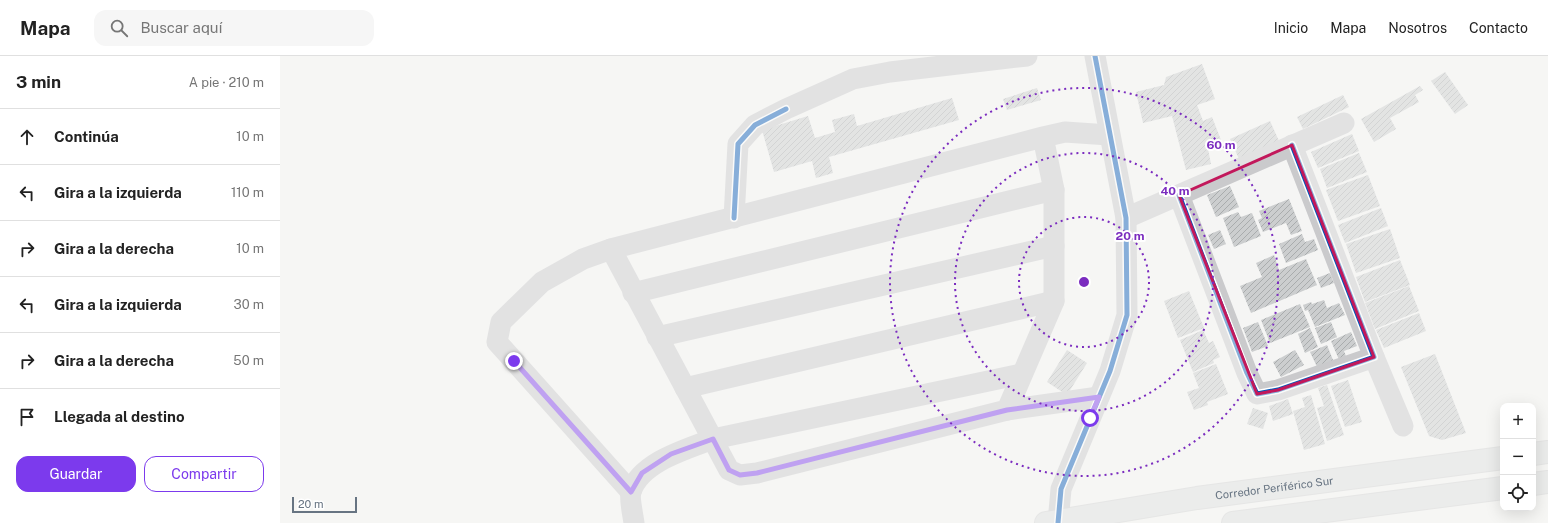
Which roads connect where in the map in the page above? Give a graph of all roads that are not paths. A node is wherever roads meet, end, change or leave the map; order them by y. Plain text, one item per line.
1 (1027, 56) edge
2 (1095, 56) edge
3 (1344, 123) dead end
4 (1110, 135) junction
5 (1043, 137) junction
6 (1292, 145) junction
7 (1054, 190) junction
8 (1179, 195) junction
9 (734, 218) junction
10 (1126, 218) junction
11 (1054, 246) junction
12 (611, 249) junction
13 (633, 293) junction
14 (1054, 300) junction
15 (657, 337) junction
16 (1374, 357) junction
17 (1022, 374) junction
18 (685, 388) junction
19 (1099, 397) junction
20 (1007, 410) junction
21 (1403, 426) dead end
22 (713, 439) junction
23 (1548, 452) edge
24 (1536, 454) edge
25 (1500, 458) edge
26 (1548, 482) edge
27 (1536, 484) edge
28 (1500, 488) edge
29 (631, 492) junction
30 (1054, 522) edge
31 (634, 523) edge
32 (1233, 523) edge

1 - 9 street
2 - 4 street
3 - 6 street
4 - 5 street
4 - 10 street
5 - 7 street
5 - 9 street
6 - 8 street
6 - 16 street
7 - 11 street
7 - 13 street
8 - 10 street
8 - 16 street
9 - 12 street
10 - 19 street
11 - 14 street
11 - 15 street
12 - 13 street
12 - 29 street
13 - 15 street
14 - 17 street
14 - 18 street
15 - 18 street
16 - 21 street
17 - 20 street
17 - 22 street
18 - 22 street
19 - 20 street
19 - 30 street
20 - 22 street
22 - 29 street
23 - 24 main road
25 - 30 main road, Corredor Periférico Sur
26 - 27 main road
28 - 32 main road
29 - 31 street

